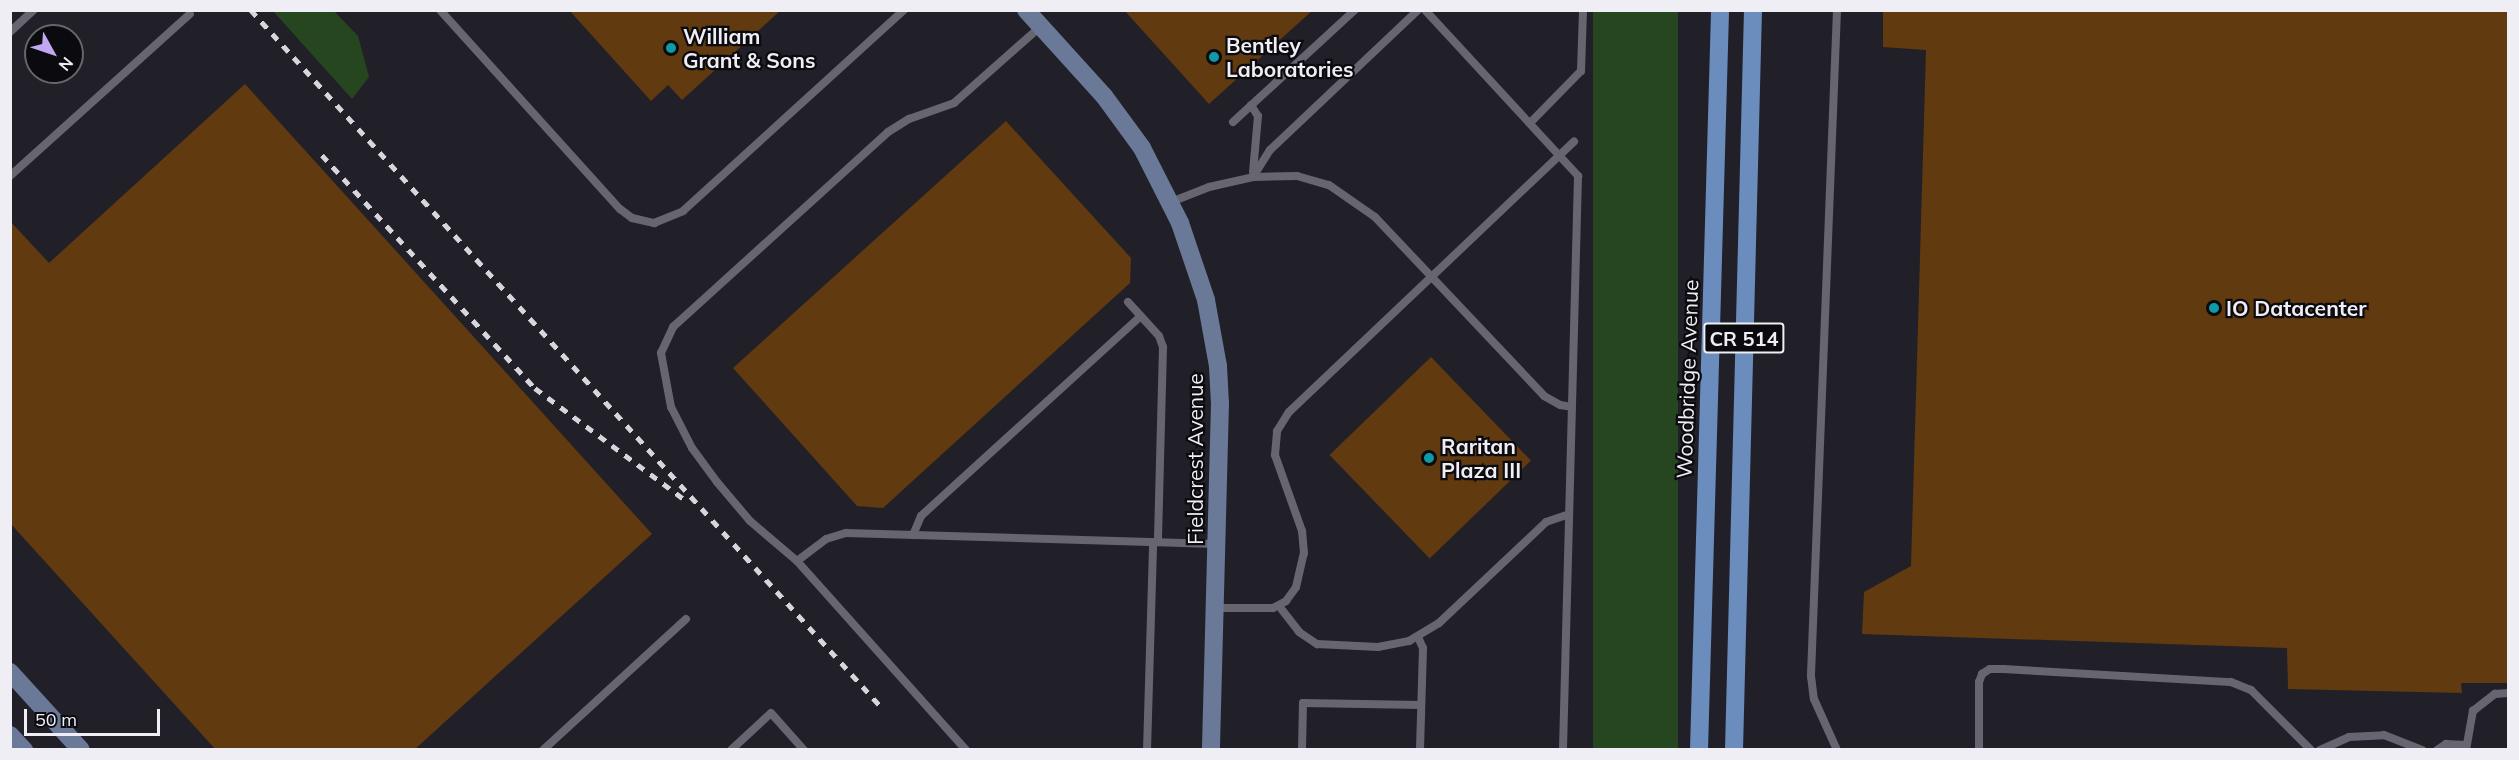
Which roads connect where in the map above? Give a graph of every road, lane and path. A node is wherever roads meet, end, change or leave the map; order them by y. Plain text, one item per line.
1 (34, 10) edge
2 (440, 10) edge
3 (904, 10) edge
4 (1026, 10) edge
5 (1355, 10) edge
6 (1418, 10) edge
7 (1425, 10) edge
8 (1583, 10) edge
9 (1720, 10) edge
10 (1752, 10) edge
11 (1837, 10) edge
12 (190, 14) dead end
13 (1041, 26) junction
14 (10, 32) edge
15 (1251, 105) junction
16 (1233, 122) dead end
17 (1531, 122) junction
18 (1574, 142) dead end
19 (1561, 154) junction
20 (10, 176) edge
21 (1253, 177) junction
22 (1171, 202) junction
23 (1432, 276) junction
24 (1128, 302) dead end
25 (1141, 316) junction
26 (1572, 407) junction
27 (1569, 514) junction
28 (913, 535) junction
29 (1156, 542) junction
30 (1216, 544) junction
31 (797, 561) junction
32 (1280, 606) junction
33 (1215, 608) junction
34 (686, 619) dead end
35 (1418, 637) junction
36 (10, 672) edge
37 (2508, 693) edge
38 (1421, 705) junction
39 (10, 735) edge
40 (2466, 747) edge
41 (24, 750) edge
42 (81, 750) edge
43 (543, 750) edge
44 (731, 750) edge
45 (804, 750) edge
46 (966, 750) edge
47 (1147, 750) edge
48 (1211, 750) edge
49 (1302, 750) edge
50 (1420, 750) edge
51 (1563, 750) edge
52 (1699, 750) edge
53 (1734, 750) edge
54 (1837, 750) edge
55 (1979, 750) edge
56 (2311, 750) edge
57 (2320, 750) edge
58 (2422, 750) edge
59 (2437, 750) edge

1 - 14 lane
2 - 3 lane
4 - 13 street, Fieldcrest Avenue
5 - 15 lane
6 - 21 lane
7 - 17 lane
8 - 17 lane
9 - 52 main road, Woodbridge Avenue / CR 514
10 - 53 main road, CR 514
11 - 54 lane
12 - 20 lane
13 - 22 street, Fieldcrest Avenue
13 - 31 lane
15 - 16 lane
15 - 21 lane
17 - 19 lane
18 - 19 lane
19 - 23 lane
19 - 26 lane
21 - 22 lane
21 - 23 lane
22 - 30 street, Fieldcrest Avenue
23 - 26 lane
23 - 32 lane
24 - 25 lane
25 - 28 lane
25 - 29 lane
26 - 27 lane
27 - 35 lane
27 - 51 lane
28 - 29 lane
28 - 31 lane
29 - 30 lane
29 - 47 lane
30 - 33 street, Fieldcrest Avenue
31 - 46 lane
32 - 33 lane
32 - 35 lane
33 - 48 street, Fieldcrest Avenue
34 - 43 lane
35 - 38 lane
36 - 42 street
37 - 40 lane
38 - 49 lane
38 - 50 lane
39 - 41 street
40 - 59 lane
44 - 45 lane
55 - 56 lane
57 - 58 lane

